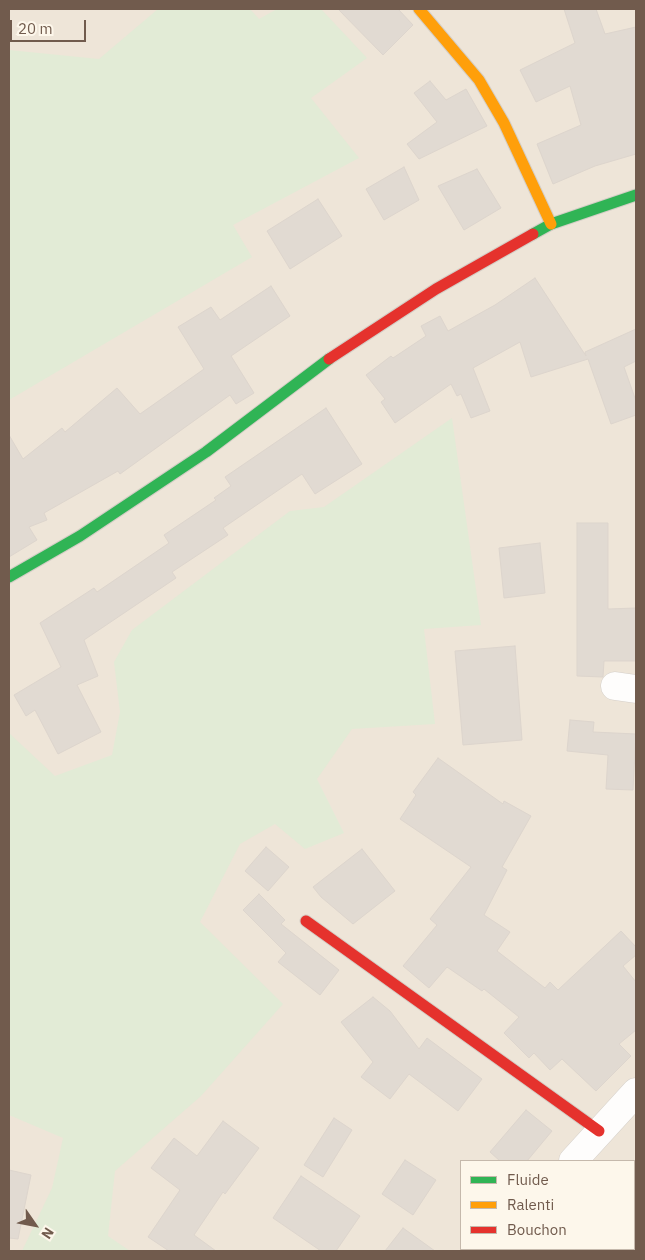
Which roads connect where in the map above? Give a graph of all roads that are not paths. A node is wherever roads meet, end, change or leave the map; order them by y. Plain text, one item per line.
1 (419, 9) edge
2 (636, 195) edge
3 (551, 224) junction
4 (9, 577) edge
5 (306, 921) dead end
6 (636, 1092) edge
7 (599, 1131) junction
8 (575, 1160) edge

1 - 3 street
2 - 3 street
3 - 4 street
5 - 7 street
6 - 7 street
7 - 8 street

